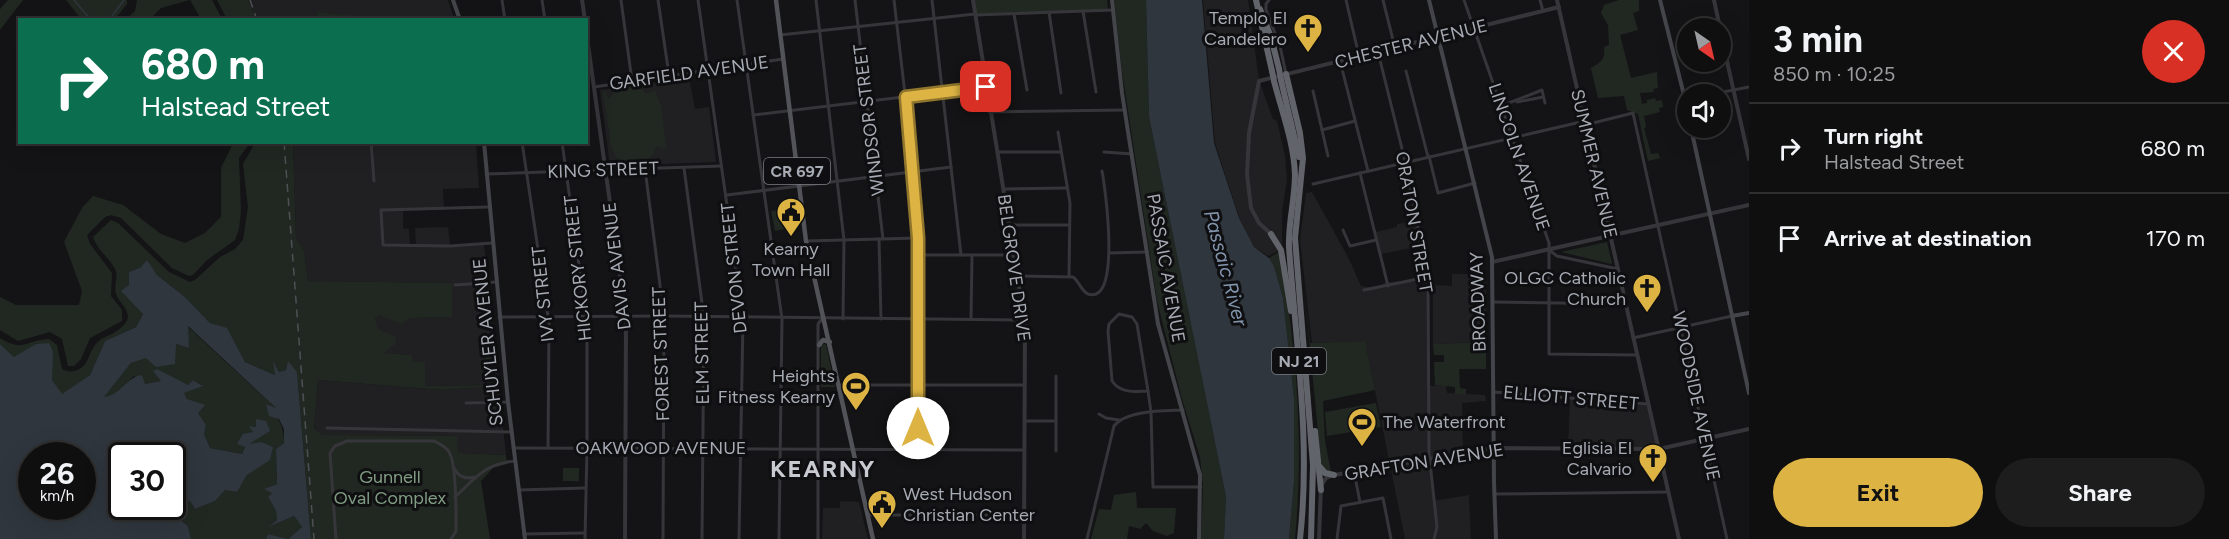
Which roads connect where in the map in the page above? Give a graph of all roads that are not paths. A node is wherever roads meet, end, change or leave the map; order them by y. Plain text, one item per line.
1 (453, 0) edge
2 (502, 0) edge
3 (542, 0) edge
4 (582, 0) edge
5 (621, 0) edge
6 (658, 0) edge
7 (698, 0) edge
8 (737, 0) edge
9 (776, 0) edge
10 (816, 0) edge
11 (855, 0) edge
12 (894, 0) edge
13 (932, 0) edge
14 (973, 0) edge
15 (1112, 0) edge
16 (1256, 0) edge
17 (1269, 0) edge
18 (1346, 0) edge
19 (1383, 0) edge
20 (1429, 0) edge
21 (1464, 0) edge
22 (1540, 0) edge
23 (1557, 0) edge
24 (1660, 0) edge
25 (1714, 0) edge
26 (1559, 7) junction
27 (1113, 10) junction
28 (1083, 11) junction
29 (1543, 11) junction
30 (1049, 12) junction
31 (975, 14) junction
32 (1014, 14) junction
33 (459, 18) edge
34 (505, 18) edge
35 (545, 18) edge
36 (585, 18) edge
37 (934, 18) junction
38 (1718, 18) edge
39 (897, 23) junction
40 (859, 27) junction
41 (1474, 28) junction
42 (820, 32) junction
43 (780, 35) junction
44 (1438, 37) junction
45 (588, 44) edge
46 (1395, 48) junction
47 (1378, 52) junction
48 (1359, 56) junction
49 (783, 59) junction
50 (1340, 61) junction
51 (746, 65) junction
52 (708, 70) junction
53 (1275, 70) junction
54 (1406, 71) dead end
55 (1730, 72) edge
56 (669, 76) junction
57 (1281, 78) junction
58 (632, 81) junction
59 (1682, 84) edge
60 (594, 87) junction
61 (986, 87) junction
62 (1749, 87) edge
63 (1027, 90) dead end
64 (1734, 90) junction
65 (1313, 91) dead end
66 (1731, 91) edge
67 (944, 92) junction
68 (1096, 92) dead end
69 (1061, 93) dead end
70 (906, 97) junction
71 (1544, 97) junction
72 (867, 101) junction
73 (1509, 103) junction
74 (1545, 103) dead end
75 (828, 106) junction
76 (1501, 106) junction
77 (790, 110) junction
78 (1125, 110) junction
79 (989, 112) junction
80 (753, 115) junction
81 (1355, 121) junction
82 (1585, 123) junction
83 (1322, 130) junction
84 (1058, 132) dead end
85 (1512, 137) junction
86 (1693, 138) edge
87 (370, 144) edge
88 (484, 144) edge
89 (522, 144) edge
90 (562, 144) edge
91 (1466, 148) junction
92 (998, 152) junction
93 (1061, 152) junction
94 (1104, 152) dead end
95 (1132, 154) junction
96 (1328, 156) dead end
97 (1429, 157) junction
98 (1749, 159) edge
99 (1405, 162) junction
100 (721, 166) junction
101 (951, 167) junction
102 (684, 168) junction
103 (645, 169) junction
104 (606, 170) junction
105 (914, 171) junction
106 (1102, 171) dead end
107 (1368, 171) junction
108 (528, 172) junction
109 (567, 172) junction
110 (1359, 173) junction
111 (486, 174) junction
112 (876, 176) junction
113 (838, 180) junction
114 (374, 181) dead end
115 (1297, 181) junction
116 (1474, 183) junction
117 (1313, 184) dead end
118 (798, 185) junction
119 (1067, 188) junction
120 (1004, 189) junction
121 (762, 190) junction
122 (727, 195) junction
123 (1749, 206) edge
124 (488, 207) junction
125 (1710, 214) junction
126 (1009, 225) junction
127 (1069, 225) junction
128 (1658, 226) junction
129 (1342, 230) dead end
130 (1271, 234) joint
131 (1610, 236) junction
132 (918, 238) junction
133 (881, 239) junction
134 (844, 240) junction
135 (1376, 240) junction
136 (806, 241) junction
137 (492, 243) junction
138 (1549, 250) junction
139 (1147, 252) junction
140 (1108, 253) junction
141 (918, 255) junction
142 (961, 255) junction
143 (972, 255) junction
144 (1014, 255) junction
145 (1492, 262) junction
146 (1618, 269) junction
147 (1018, 276) junction
148 (1070, 276) junction
149 (1428, 277) junction
150 (496, 282) junction
151 (455, 285) dead end
152 (1388, 286) junction
153 (1364, 290) dead end
154 (1492, 302) junction
155 (1549, 303) junction
156 (1626, 304) junction
157 (1749, 313) edge
158 (664, 316) junction
159 (1732, 316) junction
160 (499, 317) junction
161 (548, 317) junction
162 (586, 317) junction
163 (626, 318) junction
164 (704, 318) junction
165 (743, 318) junction
166 (782, 318) junction
167 (843, 319) junction
168 (881, 319) junction
169 (918, 319) junction
170 (971, 319) junction
171 (824, 320) junction
172 (1025, 320) junction
173 (1680, 327) junction
174 (1633, 338) junction
175 (830, 342) junction
176 (819, 345) junction
177 (1637, 355) junction
178 (1056, 376) dead end
179 (1300, 377) junction
180 (1307, 382) junction
181 (839, 385) junction
182 (918, 385) junction
183 (1025, 385) junction
184 (1148, 391) junction
185 (1493, 392) junction
186 (1749, 393) edge
187 (466, 402) dead end
188 (508, 402) junction
189 (1648, 404) junction
190 (1183, 410) junction
191 (1151, 412) junction
192 (1099, 414) dead end
193 (1119, 420) junction
194 (1024, 421) junction
195 (1056, 421) junction
196 (327, 428) dead end
197 (1749, 429) edge
198 (511, 432) junction
199 (1705, 438) junction
200 (513, 448) junction
201 (548, 448) junction
202 (587, 448) junction
203 (625, 448) junction
204 (664, 448) junction
205 (740, 448) junction
206 (1494, 448) junction
207 (703, 449) junction
208 (779, 449) junction
209 (1659, 449) junction
210 (819, 450) junction
211 (854, 450) junction
212 (918, 450) junction
213 (1024, 450) junction
214 (1056, 451) dead end
215 (1429, 459) junction
216 (514, 461) junction
217 (1319, 463) junction
218 (454, 468) junction
219 (1354, 472) junction
220 (1334, 475) junction
221 (478, 476) junction
222 (1201, 487) junction
223 (585, 488) junction
224 (519, 490) junction
225 (1321, 490) junction
226 (1668, 492) junction
227 (1494, 494) junction
228 (455, 497) junction
229 (1360, 502) junction
230 (868, 515) junction
231 (1024, 515) junction
232 (584, 533) junction
233 (525, 536) edge
234 (336, 539) edge
235 (452, 539) edge
236 (585, 539) edge
237 (625, 539) edge
238 (663, 539) edge
239 (702, 539) edge
240 (739, 539) edge
241 (778, 539) edge
242 (818, 539) edge
243 (873, 539) edge
244 (1024, 539) edge
245 (1087, 539) edge
246 (1199, 539) edge
247 (1300, 539) edge
248 (1311, 539) edge
249 (1318, 539) edge
250 (1337, 539) edge
251 (1391, 539) edge
252 (1434, 539) edge
253 (1496, 539) edge
254 (1679, 539) edge
255 (1727, 539) edge

1 - 33 main road
2 - 34 street
3 - 35 street
4 - 36 street
5 - 58 street
6 - 56 street
7 - 52 street, DEVON STREET
8 - 51 street
9 - 43 main road, CR 697
10 - 42 street
11 - 40 street, WINDSOR STREET
12 - 39 street
13 - 37 street
14 - 31 street, BELGROVE DRIVE
15 - 27 main road, PASSAIC AVENUE
16 - 53 highway, NJ 21
16 - 53 highway, NJ 21
17 - 57 street
18 - 48 street
19 - 46 street
20 - 44 main road, BROADWAY
21 - 41 street, LINCOLN AVENUE
22 - 29 street
23 - 26 street, SUMMER AVENUE
24 - 59 main road
25 - 38 street
26 - 29 street, CHESTER AVENUE
26 - 82 street, SUMMER AVENUE
27 - 28 street
27 - 78 main road, PASSAIC AVENUE
28 - 30 street
28 - 68 street
29 - 41 street, CHESTER AVENUE
30 - 32 street
30 - 69 street
31 - 32 street
31 - 37 street
31 - 61 street, BELGROVE DRIVE
32 - 63 street
37 - 39 street
37 - 67 street
39 - 40 street
39 - 70 street
40 - 42 street
40 - 72 street, WINDSOR STREET
41 - 44 street, CHESTER AVENUE
41 - 76 street, LINCOLN AVENUE
42 - 43 street
42 - 75 street
43 - 49 main road, CR 697
44 - 46 street, CHESTER AVENUE
44 - 91 main road, BROADWAY
45 - 60 street, DAVIS AVENUE
46 - 47 street, CHESTER AVENUE
47 - 48 street, CHESTER AVENUE
47 - 99 street, ORATON STREET
48 - 50 street, CHESTER AVENUE
49 - 51 street, GARFIELD AVENUE
49 - 77 main road, CR 697
50 - 57 street, CHESTER AVENUE
50 - 81 street
51 - 52 street, GARFIELD AVENUE
51 - 80 street
52 - 56 street, GARFIELD AVENUE
52 - 100 street, DEVON STREET
53 - 57 highway, NJ 21, bridge
54 - 97 street
55 - 64 street
56 - 58 street, GARFIELD AVENUE
57 - 115 highway, NJ 21
57 - 115 highway, NJ 21
57 - 115 highway
57 - 130 street, CHESTER AVENUE
58 - 60 street, GARFIELD AVENUE
60 - 104 street, DAVIS AVENUE
61 - 67 street
61 - 79 street, BELGROVE DRIVE
62 - 64 street
64 - 66 street
64 - 98 street
65 - 83 street
67 - 70 street
67 - 101 street
70 - 72 street
70 - 105 street
71 - 73 street
71 - 73 street
71 - 74 street
72 - 75 street
72 - 112 street, WINDSOR STREET
73 - 76 street
75 - 77 street
75 - 113 street
76 - 85 street, LINCOLN AVENUE
77 - 80 street
77 - 118 main road, CR 697
78 - 79 street
78 - 95 main road, PASSAIC AVENUE
79 - 92 street, BELGROVE DRIVE
80 - 121 street
81 - 83 street
81 - 107 street
82 - 85 street
82 - 128 street, WOODSIDE AVENUE
82 - 131 street, SUMMER AVENUE
83 - 96 street
84 - 93 street
85 - 91 street
85 - 138 street, LINCOLN AVENUE
86 - 125 main road
87 - 114 street
88 - 111 main road, SCHUYLER AVENUE
89 - 108 street, IVY STREET
90 - 109 street, HICKORY STREET
91 - 97 street
91 - 116 main road, BROADWAY
92 - 93 street
92 - 120 street, BELGROVE DRIVE
93 - 119 street
94 - 95 street
95 - 139 main road, PASSAIC AVENUE
97 - 99 street
97 - 116 street
99 - 107 street
99 - 149 street, ORATON STREET
100 - 102 street, KING STREET
100 - 122 street, DEVON STREET
101 - 105 street
101 - 142 street
102 - 103 street, KING STREET
102 - 164 street, ELM STREET
103 - 104 street, KING STREET
103 - 158 street, FOREST STREET
104 - 109 street, KING STREET
104 - 163 street, DAVIS AVENUE
105 - 112 street
105 - 132 street
106 - 140 street
107 - 110 street
108 - 109 street, KING STREET
108 - 111 street, KING STREET
108 - 161 street, IVY STREET
109 - 162 street, HICKORY STREET
110 - 117 street
110 - 135 street
111 - 124 main road, SCHUYLER AVENUE
112 - 113 street
112 - 133 street, WINDSOR STREET
113 - 118 street
113 - 134 street
115 - 179 highway, NJ 21
115 - 180 highway, NJ 21
116 - 145 main road, BROADWAY
118 - 121 street
118 - 136 main road, CR 697
119 - 120 street
119 - 127 street
120 - 126 street, BELGROVE DRIVE
121 - 122 street
121 - 166 street
122 - 165 street, DEVON STREET
123 - 125 street
124 - 137 main road, SCHUYLER AVENUE
124 - 137 street
125 - 128 street
125 - 159 main road
126 - 127 street
126 - 144 street, BELGROVE DRIVE
127 - 148 street
128 - 131 street
128 - 173 street, WOODSIDE AVENUE
129 - 135 street
130 - 179 highway
131 - 138 street
131 - 146 street, SUMMER AVENUE
132 - 133 street
132 - 141 street
133 - 134 street
133 - 168 street, WINDSOR STREET
134 - 136 street
134 - 167 street
135 - 152 street
136 - 171 main road, CR 697
137 - 150 main road, SCHUYLER AVENUE
138 - 145 street
138 - 146 street
138 - 155 street, LINCOLN AVENUE
139 - 140 street
139 - 190 main road, PASSAIC AVENUE
140 - 148 street
141 - 142 street
141 - 169 street
142 - 143 street
143 - 144 street
143 - 170 street
144 - 147 street, BELGROVE DRIVE
145 - 154 main road, BROADWAY
146 - 156 street, SUMMER AVENUE
147 - 148 street
147 - 172 street, BELGROVE DRIVE
149 - 152 street
149 - 215 street, ORATON STREET
150 - 151 street
150 - 160 main road, SCHUYLER AVENUE
152 - 153 street
154 - 155 street
154 - 185 main road, BROADWAY
155 - 156 street
155 - 177 street, LINCOLN AVENUE
156 - 174 street, SUMMER AVENUE
157 - 159 main road
158 - 163 street
158 - 164 street
158 - 204 street, FOREST STREET
159 - 173 street
159 - 186 main road
160 - 161 street
160 - 188 main road, SCHUYLER AVENUE
161 - 162 street
161 - 201 street, IVY STREET
162 - 163 street
162 - 202 street, HICKORY STREET
163 - 203 street, DAVIS AVENUE
164 - 165 street
164 - 207 street, ELM STREET
165 - 166 street
165 - 205 street, DEVON STREET
166 - 171 street
166 - 208 street
167 - 168 street
167 - 171 street
168 - 169 street
169 - 170 street
169 - 182 street
170 - 172 street
171 - 175 main road, CR 697
171 - 176 street
172 - 183 street, BELGROVE DRIVE
173 - 174 street
173 - 199 street, WOODSIDE AVENUE
174 - 177 street, SUMMER AVENUE
175 - 176 main road
175 - 181 main road, CR 697
176 - 210 street
177 - 189 street, SUMMER AVENUE
178 - 195 street
179 - 247 highway, NJ 21
180 - 217 highway
180 - 248 highway, NJ 21
181 - 182 street
181 - 211 main road, CR 697
182 - 183 street
182 - 212 street
183 - 194 street, BELGROVE DRIVE
184 - 184 street
184 - 191 street
185 - 189 street, ELLIOTT STREET
185 - 206 main road, BROADWAY
187 - 188 street
188 - 198 main road, SCHUYLER AVENUE
189 - 209 street, SUMMER AVENUE
190 - 191 street
190 - 222 main road, PASSAIC AVENUE
191 - 193 street
191 - 222 street
192 - 193 street
193 - 245 street
194 - 195 street
194 - 213 street, BELGROVE DRIVE
195 - 214 street
196 - 198 street
197 - 199 street, GRAFTON AVENUE
198 - 200 main road, SCHUYLER AVENUE
199 - 209 street, GRAFTON AVENUE
199 - 255 street, WOODSIDE AVENUE
200 - 201 street, OAKWOOD AVENUE
200 - 216 main road, SCHUYLER AVENUE
201 - 202 street, OAKWOOD AVENUE
202 - 203 street, OAKWOOD AVENUE
202 - 223 street, HICKORY STREET
203 - 204 street, OAKWOOD AVENUE
203 - 237 street, DAVIS AVENUE
204 - 207 street, OAKWOOD AVENUE
204 - 238 street, FOREST STREET
205 - 207 street, OAKWOOD AVENUE
205 - 208 street, OAKWOOD AVENUE
205 - 240 street, DEVON STREET
206 - 209 street, GRAFTON AVENUE
206 - 215 street, GRAFTON AVENUE
206 - 227 main road, BROADWAY
207 - 239 street, ELM STREET
208 - 210 street, OAKWOOD AVENUE
208 - 241 street
209 - 226 street, SUMMER AVENUE
210 - 211 street, OAKWOOD AVENUE
210 - 242 street
211 - 212 street, OAKWOOD AVENUE
211 - 230 main road, CR 697
212 - 213 street, OAKWOOD AVENUE
213 - 231 street, BELGROVE DRIVE
215 - 219 street, GRAFTON AVENUE
215 - 252 street, ORATON STREET
216 - 221 street
216 - 224 main road, SCHUYLER AVENUE
217 - 220 highway
217 - 225 highway
218 - 221 street
218 - 228 street
218 - 234 street
219 - 220 street, GRAFTON AVENUE
219 - 229 street
220 - 225 street, GRAFTON AVENUE
221 - 228 street
222 - 246 main road, PASSAIC AVENUE
223 - 224 street
223 - 232 street, HICKORY STREET
224 - 233 main road, SCHUYLER AVENUE
225 - 249 street
226 - 227 street
226 - 254 street, SUMMER AVENUE
227 - 253 main road, BROADWAY
228 - 235 street
229 - 250 street
229 - 251 street
230 - 231 street
230 - 243 main road, CR 697
231 - 244 street, BELGROVE DRIVE
232 - 233 street
232 - 236 street, HICKORY STREET

